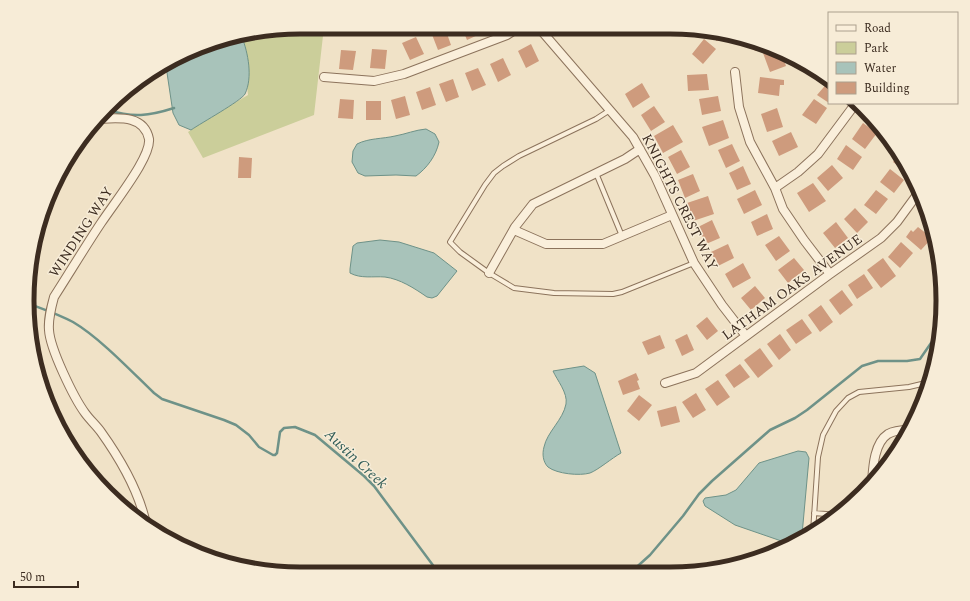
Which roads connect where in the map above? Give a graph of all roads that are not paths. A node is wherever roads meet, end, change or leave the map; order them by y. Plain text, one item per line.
1 (509, 34) edge
2 (543, 34) edge
3 (735, 72) dead end
4 (324, 77) dead end
5 (853, 107) edge
6 (610, 110) junction
7 (106, 119) edge
8 (640, 150) junction
9 (596, 173) junction
10 (775, 188) junction
11 (915, 197) edge
12 (672, 215) junction
13 (514, 230) junction
14 (622, 236) junction
15 (694, 263) junction
16 (488, 273) junction
17 (830, 274) junction
18 (746, 336) junction
19 (665, 383) dead end
20 (923, 384) edge
21 (902, 430) edge
22 (873, 472) edge
23 (814, 513) junction
24 (829, 514) edge
25 (144, 517) edge
26 (813, 525) edge

1 - 4 street
2 - 6 street, KNIGHTS CREST WAY
3 - 10 street
5 - 10 street
6 - 8 street, KNIGHTS CREST WAY
6 - 16 lane
7 - 25 street, WINDING WAY
8 - 9 street
8 - 12 street, KNIGHTS CREST WAY
9 - 13 street
9 - 14 lane
10 - 17 street
11 - 17 street, LATHAM OAKS AVENUE
12 - 14 street
12 - 15 street, KNIGHTS CREST WAY
13 - 14 street
13 - 16 street
15 - 16 lane
15 - 18 street, KNIGHTS CREST WAY
17 - 18 street, LATHAM OAKS AVENUE
18 - 19 street, LATHAM OAKS AVENUE
20 - 23 lane
21 - 22 street
23 - 24 lane
23 - 26 lane

